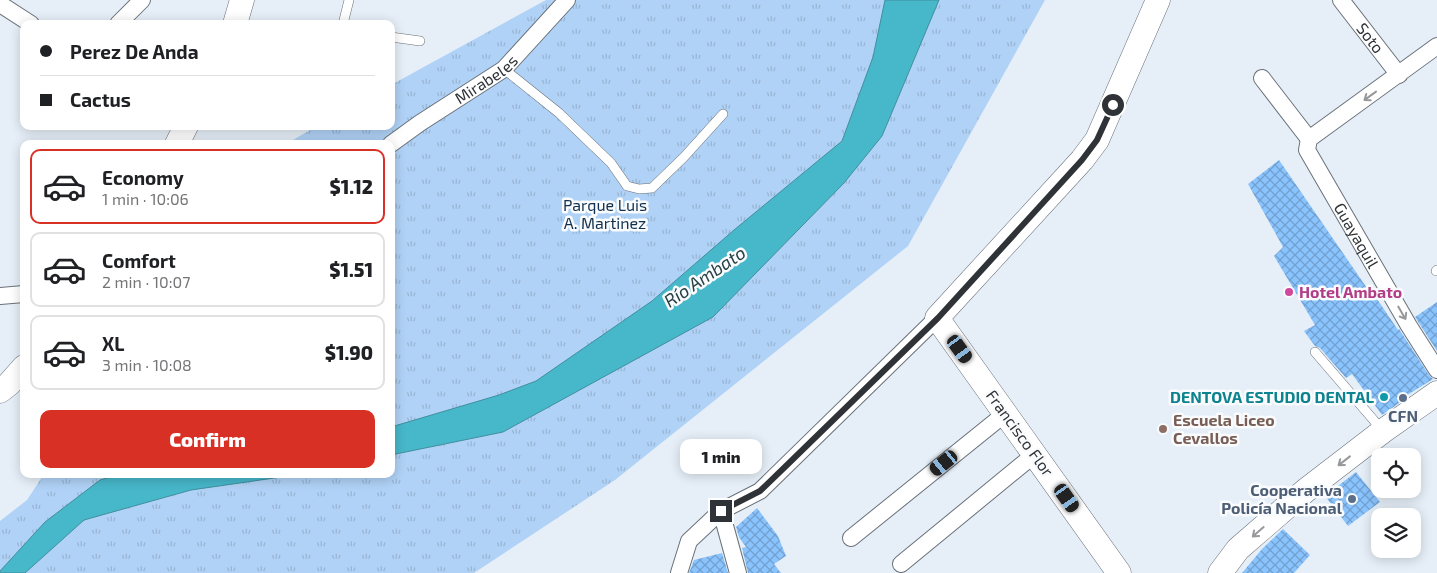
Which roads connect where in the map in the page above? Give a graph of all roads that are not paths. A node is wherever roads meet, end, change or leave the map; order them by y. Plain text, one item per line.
1 (142, 0) edge
2 (242, 0) edge
3 (349, 0) edge
4 (567, 0) edge
5 (1158, 0) edge
6 (1341, 0) edge
7 (0, 4) edge
8 (25, 20) edge
9 (122, 20) edge
10 (236, 20) edge
11 (344, 20) edge
12 (395, 38) edge
13 (420, 41) dead end
14 (1437, 46) edge
15 (504, 69) junction
16 (1399, 75) junction
17 (1262, 78) dead end
18 (723, 114) dead end
19 (395, 141) edge
20 (1308, 145) junction
21 (20, 294) edge
22 (0, 296) edge
23 (938, 318) junction
24 (1315, 352) dead end
25 (1437, 370) edge
26 (20, 371) edge
27 (0, 391) edge
28 (1437, 393) edge
29 (1006, 413) junction
30 (1383, 431) junction
31 (1035, 454) junction
32 (721, 511) junction
33 (852, 538) dead end
34 (901, 564) dead end
35 (679, 573) edge
36 (738, 573) edge
37 (1119, 573) edge
38 (1220, 573) edge

1 - 9 street
2 - 10 main road
3 - 11 lane
4 - 15 street, Mirabeles
5 - 23 main road
6 - 16 street, Soto
7 - 8 street
12 - 13 lane
14 - 16 street
15 - 18 lane
15 - 19 street, Mirabeles
16 -> 20 street
17 - 20 street, Guayaquil
20 -> 25 street, Guayaquil
21 - 22 street
23 - 29 main road, Francisco Flor
23 - 32 street
24 - 30 lane
26 - 27 main road
28 - 30 main road
29 - 31 main road, Francisco Flor
29 - 33 street
30 -> 38 main road
31 - 34 street
31 - 37 main road, Francisco Flor
32 - 35 street
32 - 36 street

